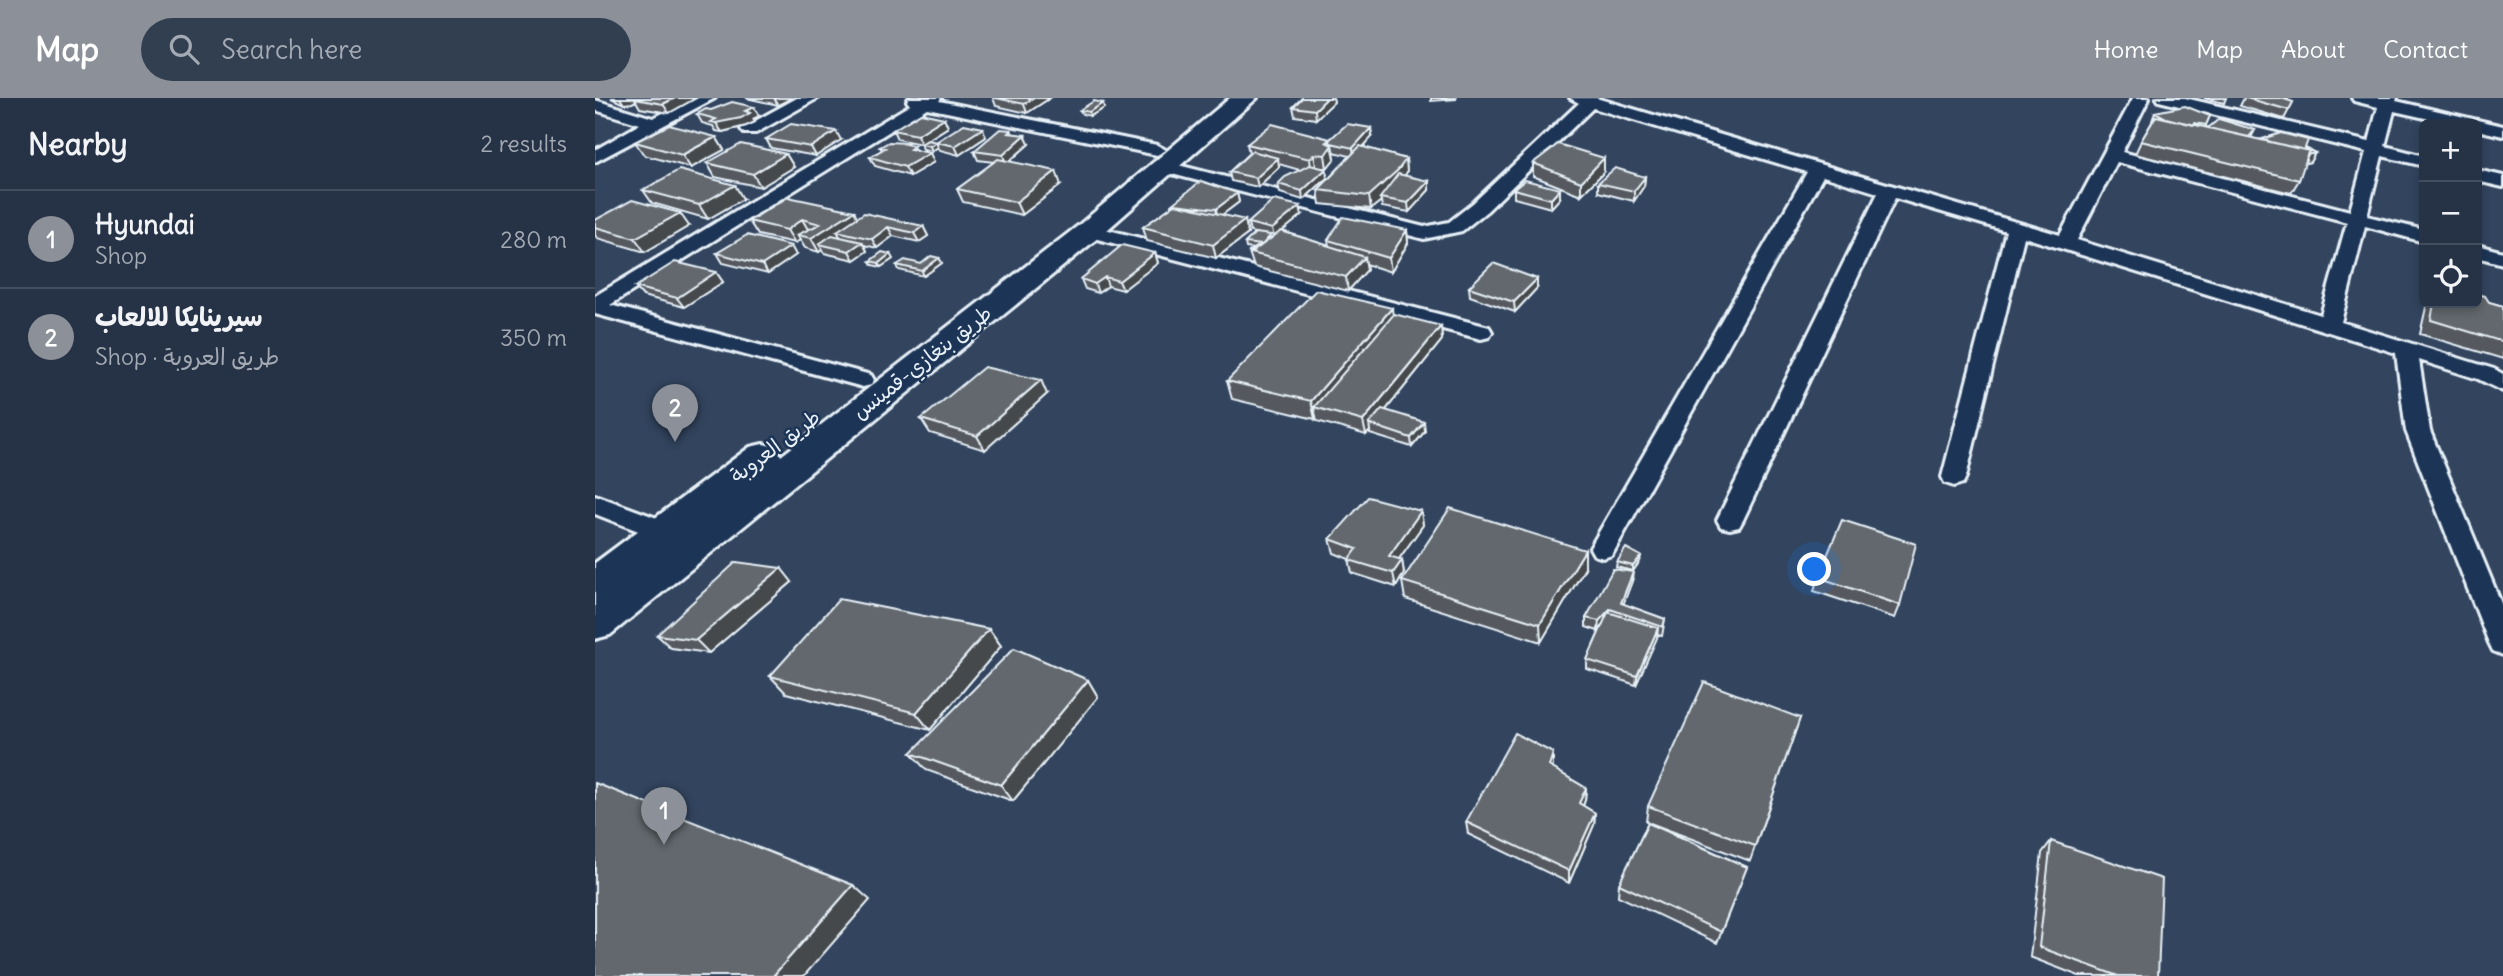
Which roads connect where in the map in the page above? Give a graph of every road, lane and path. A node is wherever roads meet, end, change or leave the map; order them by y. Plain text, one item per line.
1 (707, 98) edge
2 (810, 98) edge
3 (903, 98) edge
4 (1218, 98) edge
5 (1245, 98) edge
6 (2141, 98) edge
7 (2165, 98) edge
8 (2360, 98) edge
9 (930, 100) edge
10 (1584, 100) edge
11 (2388, 101) edge
12 (595, 105) edge
13 (2453, 119) edge
14 (649, 126) junction
15 (2482, 126) edge
16 (750, 129) dead end
17 (2503, 131) edge
18 (2375, 149) junction
19 (2111, 155) junction
20 (595, 157) edge
21 (1161, 159) junction
22 (2419, 160) edge
23 (1818, 169) junction
24 (2482, 176) edge
25 (2503, 181) edge
26 (1889, 190) junction
27 (2356, 217) junction
28 (2016, 228) junction
29 (1089, 231) junction
30 (2419, 235) edge
31 (2066, 243) junction
32 (2482, 252) edge
33 (2503, 258) edge
34 (595, 306) edge
35 (2329, 325) junction
36 (1481, 332) dead end
37 (2406, 349) junction
38 (2497, 378) edge
39 (863, 380) junction
40 (1954, 477) dead end
41 (595, 504) edge
42 (1730, 520) dead end
43 (664, 531) junction
44 (1603, 548) dead end
45 (595, 585) edge
46 (595, 623) edge
47 (2503, 643) edge

1 - 14 street
2 - 16 street
3 - 9 street
4 - 21 main road, طريق العروبة
5 - 21 main road, طريق بنغازي-قمينس
6 - 19 street
7 - 18 street
8 - 11 street
9 - 21 street
9 - 34 street
10 - 21 street
10 - 23 street
11 - 13 street
11 - 18 street
12 - 14 street
14 - 20 street
15 - 17 street
18 - 22 street
18 - 27 street
19 - 27 street
19 - 31 street
21 - 29 main road, طريق بنغازي-قمينس
21 - 39 main road, طريق العروبة
23 - 26 street
23 - 44 street
24 - 25 street
26 - 28 street
26 - 42 street
27 - 30 street
27 - 35 street
28 - 31 street
28 - 40 street
29 - 36 street
29 - 46 main road, طريق بنغازي-قمينس
31 - 35 street
32 - 33 street
34 - 39 street
35 - 37 street
37 - 38 street
37 - 47 street
39 - 43 main road, طريق العروبة
41 - 43 street
43 - 45 main road, طريق العروبة

